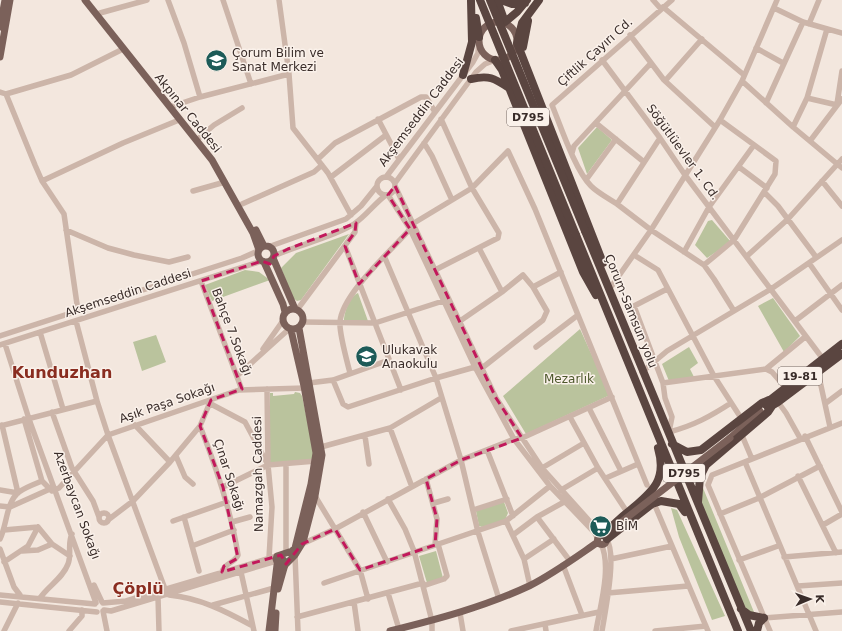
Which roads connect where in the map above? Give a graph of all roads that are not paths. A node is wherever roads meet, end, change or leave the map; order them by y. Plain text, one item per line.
1 (4, 0) edge
2 (10, 0) edge
3 (85, 0) edge
4 (91, 0) edge
5 (147, 0) edge
6 (168, 0) edge
7 (223, 0) edge
8 (279, 0) edge
9 (470, 0) edge
10 (480, 0) edge
11 (490, 0) edge
12 (497, 0) edge
13 (501, 0) edge
14 (539, 0) edge
15 (653, 0) edge
16 (672, 0) edge
17 (819, 0) edge
18 (526, 1) edge
19 (774, 3) edge
20 (662, 8) junction
21 (531, 9) junction
22 (100, 13) junction
23 (505, 22) junction
24 (802, 22) junction
25 (809, 24) junction
26 (0, 27) edge
27 (827, 29) junction
28 (842, 33) edge
29 (630, 35) junction
30 (479, 37) junction
31 (702, 39) junction
32 (517, 43) junction
33 (756, 48) junction
34 (123, 49) junction
35 (522, 55) junction
36 (0, 57) edge
37 (496, 60) junction
38 (602, 60) junction
39 (651, 63) junction
40 (784, 63) junction
41 (842, 71) edge
42 (289, 74) junction
43 (463, 75) junction
44 (743, 78) junction
45 (471, 79) junction
46 (665, 81) junction
47 (251, 84) junction
48 (509, 88) junction
49 (0, 92) edge
50 (626, 92) junction
51 (6, 94) junction
52 (200, 97) junction
53 (807, 98) junction
54 (842, 99) edge
55 (766, 103) junction
56 (836, 105) junction
57 (173, 106) junction
58 (242, 108) dead end
59 (435, 112) junction
60 (441, 119) junction
61 (179, 120) junction
62 (378, 120) junction
63 (720, 120) junction
64 (597, 124) junction
65 (715, 127) junction
66 (793, 127) junction
67 (386, 135) junction
68 (200, 138) junction
69 (660, 138) junction
70 (616, 139) junction
71 (810, 141) junction
72 (424, 143) junction
73 (754, 145) junction
74 (572, 153) junction
75 (318, 159) junction
76 (399, 159) junction
77 (842, 159) edge
78 (644, 162) junction
79 (322, 165) junction
80 (739, 166) junction
81 (840, 166) edge
82 (685, 175) junction
83 (331, 177) junction
84 (386, 177) junction
85 (586, 180) junction
86 (42, 181) junction
87 (822, 181) junction
88 (225, 182) junction
89 (395, 184) junction
90 (377, 186) junction
91 (472, 188) junction
92 (193, 191) dead end
93 (766, 191) junction
94 (387, 195) junction
95 (452, 200) junction
96 (242, 204) junction
97 (617, 204) junction
98 (842, 206) edge
99 (709, 207) junction
100 (351, 215) junction
101 (788, 219) junction
102 (356, 223) junction
103 (414, 223) junction
104 (410, 229) junction
105 (66, 230) junction
106 (651, 230) junction
107 (734, 240) junction
108 (842, 240) edge
109 (345, 246) junction
110 (263, 248) junction
111 (479, 248) junction
112 (684, 252) junction
113 (634, 255) junction
114 (747, 256) junction
115 (188, 257) dead end
116 (273, 257) junction
117 (816, 257) junction
118 (385, 258) junction
119 (263, 262) junction
120 (809, 263) junction
121 (704, 265) junction
122 (435, 270) junction
123 (561, 272) junction
124 (201, 281) junction
125 (359, 284) junction
126 (842, 285) edge
127 (611, 287) junction
128 (533, 288) junction
129 (667, 289) junction
130 (771, 289) junction
131 (502, 292) junction
132 (831, 294) junction
133 (443, 301) junction
134 (296, 309) junction
135 (842, 310) edge
136 (78, 311) junction
137 (734, 311) junction
138 (285, 312) junction
139 (407, 312) junction
140 (578, 315) junction
141 (619, 315) junction
142 (76, 321) junction
143 (460, 321) junction
144 (612, 321) junction
145 (795, 321) junction
146 (282, 322) junction
147 (339, 323) junction
148 (375, 323) junction
149 (301, 325) junction
150 (290, 330) junction
151 (40, 332) junction
152 (0, 336) edge
153 (692, 336) junction
154 (805, 337) junction
155 (842, 344) edge
156 (2, 345) edge
157 (536, 347) dead end
158 (842, 354) edge
159 (258, 358) junction
160 (823, 359) junction
161 (389, 360) junction
162 (656, 360) junction
163 (475, 367) junction
164 (482, 368) junction
165 (766, 369) junction
166 (642, 372) junction
167 (818, 372) junction
168 (350, 373) junction
169 (238, 375) junction
170 (714, 376) junction
171 (436, 378) junction
172 (333, 380) junction
173 (663, 383) junction
174 (307, 386) junction
175 (785, 387) junction
176 (267, 389) junction
177 (242, 390) junction
178 (401, 390) junction
179 (842, 391) edge
180 (612, 397) junction
181 (441, 398) junction
182 (97, 401) junction
183 (210, 402) junction
184 (731, 403) junction
185 (773, 403) junction
186 (826, 403) junction
187 (645, 407) junction
188 (589, 408) junction
189 (63, 409) junction
190 (760, 411) joint
191 (52, 412) junction
192 (570, 416) junction
193 (30, 417) junction
194 (742, 418) junction
195 (24, 419) junction
196 (842, 423) edge
197 (135, 425) junction
198 (1, 426) edge
199 (200, 426) junction
200 (830, 427) junction
201 (390, 428) junction
202 (669, 432) junction
203 (742, 434) junction
204 (108, 435) junction
205 (365, 436) junction
206 (803, 437) junction
207 (522, 438) junction
208 (514, 439) junction
209 (584, 443) junction
210 (672, 444) junction
211 (320, 447) junction
212 (487, 450) junction
213 (176, 456) junction
214 (752, 459) junction
215 (461, 460) junction
216 (316, 461) junction
217 (170, 462) junction
218 (745, 462) junction
219 (286, 464) junction
220 (369, 464) dead end
221 (638, 464) junction
222 (268, 465) junction
223 (820, 466) junction
224 (542, 468) junction
225 (598, 468) junction
226 (75, 470) junction
227 (621, 471) junction
228 (798, 476) junction
229 (606, 478) junction
230 (426, 479) junction
231 (42, 481) junction
232 (193, 484) dead end
233 (647, 485) dead end
234 (412, 486) junction
235 (550, 486) junction
236 (223, 487) junction
237 (55, 489) junction
238 (0, 490) edge
239 (561, 490) junction
240 (18, 493) junction
241 (315, 496) junction
242 (759, 498) junction
243 (388, 499) junction
244 (448, 499) dead end
245 (507, 499) junction
246 (93, 501) junction
247 (133, 501) junction
248 (227, 502) junction
249 (564, 502) junction
250 (434, 503) junction
251 (0, 506) edge
252 (10, 507) junction
253 (656, 508) dead end
254 (699, 509) junction
255 (473, 510) junction
256 (363, 512) junction
257 (627, 512) junction
258 (842, 513) edge
259 (720, 514) junction
260 (106, 515) junction
261 (513, 516) junction
262 (99, 517) junction
263 (184, 517) junction
264 (250, 517) dead end
265 (537, 517) junction
266 (173, 521) dead end
267 (506, 521) junction
268 (232, 522) junction
269 (823, 525) junction
270 (694, 526) junction
271 (38, 527) junction
272 (335, 529) junction
273 (4, 530) junction
274 (234, 530) junction
275 (478, 532) junction
276 (72, 534) junction
277 (513, 535) junction
278 (0, 539) edge
279 (554, 539) junction
280 (603, 539) junction
281 (52, 544) junction
282 (302, 544) junction
283 (437, 545) junction
284 (192, 546) junction
285 (672, 546) junction
286 (778, 546) junction
287 (0, 549) edge
288 (22, 551) junction
289 (414, 551) junction
290 (839, 552) edge
291 (296, 555) junction
292 (70, 556) junction
293 (784, 557) junction
294 (524, 559) junction
295 (611, 559) junction
296 (280, 560) junction
297 (739, 560) junction
298 (4, 562) junction
299 (387, 562) junction
300 (566, 563) junction
301 (360, 570) junction
302 (199, 571) dead end
303 (222, 572) junction
304 (241, 572) junction
305 (324, 583) dead end
306 (842, 583) edge
307 (423, 585) junction
308 (530, 586) junction
309 (688, 586) junction
310 (798, 586) junction
311 (274, 588) junction
312 (165, 592) junction
313 (388, 593) junction
314 (608, 593) junction
315 (0, 595) edge
316 (20, 595) junction
317 (246, 595) junction
318 (158, 597) junction
319 (40, 598) junction
320 (368, 599) junction
321 (498, 599) junction
322 (0, 602) edge
323 (354, 602) junction
324 (18, 603) junction
325 (99, 603) junction
326 (213, 605) junction
327 (741, 609) junction
328 (82, 610) junction
329 (101, 611) junction
330 (599, 612) junction
331 (842, 612) edge
332 (460, 613) junction
333 (809, 614) junction
334 (582, 615) junction
335 (297, 617) junction
336 (764, 618) junction
337 (432, 621) junction
338 (545, 624) junction
339 (251, 625) junction
340 (399, 629) junction
341 (707, 629) edge
342 (4, 631) edge
343 (69, 631) edge
344 (103, 631) edge
345 (106, 631) edge
346 (159, 631) edge
347 (254, 631) edge
348 (269, 631) edge
349 (275, 631) edge
350 (298, 631) edge
351 (358, 631) edge
352 (390, 631) edge
353 (432, 631) edge
354 (463, 631) edge
355 (511, 631) edge
356 (546, 631) edge
357 (596, 631) edge
358 (602, 631) edge
359 (655, 631) edge
360 (738, 631) edge
361 (751, 631) edge
362 (757, 631) edge
363 (770, 631) edge
364 (816, 631) edge

1 - 26 main road
2 - 36 main road
3 - 34 main road, Akpınar Caddesi
4 - 22 main road, Akpınar Caddesi
5 - 22 street
6 - 52 street
7 - 47 street
8 - 42 street
9 - 30 highway
9 - 43 highway
10 - 144 highway, Çorum-Samsun yolu / D795, bridge
11 - 141 highway, Çorum-Samsun yolu / D795, bridge
12 - 23 highway
13 - 18 highway
14 - 21 highway
15 - 20 street
16 - 20 street, Çiftlik Çayırı Cd.
17 - 25 street
18 - 23 highway
19 - 24 street
19 - 33 street
20 - 29 street, Çiftlik Çayırı Cd.
20 - 31 street
21 - 32 highway
21 - 35 highway
22 - 57 main road, Akpınar Caddesi
23 - 30 main road
23 - 32 main road
24 - 25 street
24 - 40 street
25 - 27 street
27 - 28 street
27 - 53 street
29 - 38 street, Çiftlik Çayırı Cd.
29 - 39 street
30 - 37 main road
30 - 43 street, Akşemseddin Caddesi
31 - 44 street
31 - 46 street
32 - 35 highway
32 - 37 main road
33 - 40 street
33 - 44 street
34 - 51 street
34 - 61 main road, Akpınar Caddesi
35 - 127 highway
37 - 45 street, Akşemseddin Caddesi
37 - 48 highway
38 - 50 street, Söğütlüevler 1. Cd.
38 - 74 street, Çiftlik Çayırı Cd.
39 - 46 street
39 - 50 street
40 - 55 street
41 - 56 street
42 - 47 street
42 - 75 street
43 - 59 street, Akşemseddin Caddesi
44 - 55 street
44 - 63 street
45 - 48 highway
45 - 60 street, Akşemseddin Caddesi
46 - 65 street
47 - 52 street
48 - 144 highway
49 - 51 street
50 - 64 street
50 - 69 street, Söğütlüevler 1. Cd.
51 - 86 street
52 - 57 street
53 - 56 street
53 - 66 street
54 - 56 street
55 - 66 street
56 - 71 street
57 - 68 main road, Akpınar Caddesi
58 - 68 street
59 - 62 street
59 - 76 street, Akşemseddin Caddesi
60 - 72 street, Akşemseddin Caddesi
60 - 91 street
61 - 86 street
61 - 88 main road, Akpınar Caddesi
62 - 67 street
62 - 75 street
63 - 65 street
63 - 73 street
64 - 70 street
64 - 74 street
65 - 82 street
66 - 71 street
67 - 76 street
67 - 83 street
68 - 96 main road, Akpınar Caddesi
69 - 78 street
69 - 82 street, Söğütlüevler 1. Cd.
70 - 78 street
70 - 85 street
71 - 81 street
72 - 89 street, Akşemseddin Caddesi
72 - 95 street
73 - 80 street
73 - 93 street
74 - 85 street
75 - 79 street
76 - 84 street, Akşemseddin Caddesi
77 - 81 street
78 - 97 street
79 - 83 street
79 - 96 street
80 - 93 street
80 - 99 street
81 - 87 street
82 - 99 street, Söğütlüevler 1. Cd.
82 - 106 street
83 - 100 street
84 - 89 street
84 - 90 street
85 - 97 street
86 - 105 street
87 - 98 street
87 - 101 street
88 - 92 street
88 - 110 main road, Akpınar Caddesi
89 - 94 street
89 - 103 street
90 - 94 street
90 - 100 street, Akşemseddin Caddesi
91 - 95 street
91 - 111 street
91 - 123 street
93 - 101 street
93 - 107 street
94 - 102 street
94 - 104 street
95 - 103 street
96 - 110 main road, Akpınar Caddesi
97 - 106 street
99 - 107 street, Söğütlüevler 1. Cd.
99 - 112 street
100 - 110 street, Akşemseddin Caddesi
101 - 114 street
101 - 117 street
102 - 109 street
102 - 116 street
103 - 122 street
104 - 118 street
104 - 133 street
105 - 115 street
105 - 136 street
106 - 112 street
106 - 113 street
107 - 114 street, Söğütlüevler 1. Cd.
107 - 121 street
108 - 117 street
109 - 125 street
109 - 134 street
110 - 116 main road
110 - 119 main road
110 - 136 street, Akşemseddin Caddesi
111 - 122 street
111 - 131 street
112 - 121 street
113 - 127 street
113 - 129 street
114 - 130 street, Söğütlüevler 1. Cd.
116 - 119 main road
116 - 134 main road
117 - 120 street
118 - 125 street
118 - 139 street
119 - 124 street, Akşemseddin Caddesi
119 - 138 main road
120 - 130 street
120 - 132 street
121 - 137 street
122 - 143 street
123 - 128 street
123 - 140 street
124 - 142 street, Akşemseddin Caddesi
124 - 169 street, Bahçe 7.Sokağı
125 - 147 street
125 - 148 street
126 - 132 street
127 - 141 highway
128 - 131 street
128 - 164 street
129 - 153 street
129 - 162 street
130 - 137 street
130 - 145 street, Söğütlüevler 1. Cd.
131 - 143 street
132 - 135 street
132 - 145 street
133 - 139 street
133 - 163 street
134 - 138 main road
134 - 149 main road
136 - 152 street, Akşemseddin Caddesi
137 - 153 street
138 - 146 main road
139 - 148 street
139 - 171 street
140 - 157 street
140 - 180 street
141 - 166 highway, Çorum-Samsun yolu / D795
142 - 151 street, Akşemseddin Caddesi
142 - 182 street
143 - 164 street
144 - 187 highway, Çorum-Samsun yolu / D795
145 - 154 street, Söğütlüevler 1. Cd.
146 - 150 main road
146 - 159 street
147 - 148 street
147 - 149 street
147 - 168 street
148 - 161 street
149 - 150 main road
149 - 174 main road
150 - 159 street
150 - 174 main road
151 - 156 street, Akşemseddin Caddesi
151 - 189 street
153 - 162 street
153 - 170 street
154 - 160 street, Söğütlüevler 1. Cd.
154 - 165 street
155 - 160 highway, 19-81
156 - 193 street, Azerbaycan Sokağı
158 - 167 highway, 19-81
159 - 169 street
160 - 175 highway, 19-81
161 - 168 street, Aşık Paşa Sokağı
161 - 178 street
162 - 166 street
162 - 173 street
163 - 171 street
163 - 208 street
164 - 207 street
165 - 170 street
165 - 175 street
166 - 202 highway, Çorum-Samsun yolu / D795
167 - 185 highway, 19-81
167 - 186 street
168 - 172 street, Aşık Paşa Sokağı
169 - 177 street, Bahçe 7.Sokağı
170 - 173 street
170 - 184 street
171 - 178 street
171 - 181 street
172 - 174 street, Aşık Paşa Sokağı
172 - 178 street
173 - 202 street
174 - 176 street, Aşık Paşa Sokağı
174 - 211 main road
174 - 216 main road
175 - 185 highway, 19-81
176 - 177 street, Aşık Paşa Sokağı
176 - 222 street, Namazgah Caddesi
177 - 183 street, Aşık Paşa Sokağı
179 - 186 street
180 - 188 street
180 - 221 street
181 - 201 street
181 - 215 street
182 - 189 street
182 - 204 street
183 - 197 street, Aşık Paşa Sokağı
183 - 199 street
183 - 222 street
184 - 194 street
184 - 202 street
185 - 190 highway, 19-81
185 - 194 highway
185 - 203 highway
185 - 206 street
186 - 200 street
187 - 257 highway
187 - 270 highway, Çorum-Samsun yolu / D795
188 - 192 street
188 - 227 street
189 - 191 street
190 - 280 main road, bridge
191 - 193 street
191 - 226 street
192 - 207 street
192 - 209 street
193 - 195 street
193 - 237 street, Azerbaycan Sokağı
194 - 210 highway
195 - 198 street
195 - 231 street
196 - 200 street
197 - 204 street, Aşık Paşa Sokağı
197 - 217 street
198 - 240 street
199 - 213 street
199 - 236 street, Çınar Sokağı
200 - 206 street
201 - 205 street
201 - 234 street
202 - 210 highway, Çorum-Samsun yolu / D795
203 - 214 street
203 - 254 highway
204 - 226 street, Aşık Paşa Sokağı
204 - 247 street
205 - 211 street
205 - 220 street
206 - 214 street
206 - 223 street
207 - 208 street
207 - 224 street
208 - 212 street
208 - 235 street
209 - 224 street
209 - 225 street
210 - 254 highway, Çorum-Samsun yolu / D795
211 - 241 main road
212 - 215 street
212 - 245 street
213 - 217 street
213 - 232 street
214 - 218 street
215 - 230 street
215 - 255 street
216 - 219 street
216 - 296 main road
217 - 247 street
218 - 242 street
218 - 259 street
219 - 222 street
219 - 296 street
221 - 227 street
221 - 233 street
222 - 236 street
222 - 296 street, Namazgah Caddesi
223 - 228 street
223 - 258 street
224 - 239 street
225 - 229 street
225 - 239 street
226 - 237 street, Aşık Paşa Sokağı
226 - 246 street
227 - 229 street
228 - 242 street
228 - 269 street
229 - 257 street
230 - 234 street
230 - 250 street
231 - 237 street
231 - 240 street
234 - 243 street
235 - 249 street
235 - 261 street
236 - 248 street, Çınar Sokağı
237 - 252 street
237 - 276 street, Azerbaycan Sokağı
237 - 325 street, Azerbaycan Sokağı
238 - 240 street
239 - 280 street
240 - 252 street
241 - 272 street
241 - 282 main road
242 - 259 street
242 - 286 street
243 - 256 street
243 - 289 street
244 - 250 street
245 - 255 street
245 - 261 street
246 - 260 street
246 - 262 street
247 - 260 street
247 - 312 street
248 - 263 street
248 - 268 street, Çınar Sokağı
249 - 265 street
249 - 280 street
250 - 283 street
251 - 252 street
252 - 273 street
253 - 285 street
254 - 327 highway, Çorum-Samsun yolu / D795
255 - 275 street
256 - 272 street
256 - 299 street
257 - 280 highway
258 - 269 street
259 - 297 street
260 - 262 street
260 - 262 street
261 - 267 street
263 - 266 street
263 - 284 street
264 - 268 street
265 - 277 street
265 - 279 street
267 - 275 street
267 - 277 street
268 - 274 street, Çınar Sokağı
269 - 290 street
270 - 280 highway
270 - 360 highway, Çorum-Samsun yolu / D795
271 - 273 street
271 - 281 street
271 - 288 street
272 - 282 street
272 - 301 street
273 - 278 street
274 - 284 street
274 - 303 street, Çınar Sokağı
275 - 283 street
275 - 321 street
276 - 292 street
276 - 325 street, Azerbaycan Sokağı
277 - 294 street
279 - 294 street
279 - 300 street
280 - 295 street
280 - 300 main road
280 - 330 street
281 - 288 street
281 - 292 street
282 - 291 main road
283 - 289 street
283 - 307 street
284 - 302 street
285 - 295 street
285 - 309 street
286 - 293 street
286 - 297 street
287 - 298 street
288 - 298 street
289 - 299 street
289 - 307 street
290 - 293 street
291 - 296 main road
291 - 335 street
292 - 319 street
293 - 310 street
294 - 308 street
295 - 314 street
296 - 303 street
296 - 304 street
296 - 311 main road
296 - 349 main road
297 - 336 street
298 - 316 street
299 - 301 street
300 - 308 main road
300 - 334 street
301 - 305 street
301 - 320 street
303 - 312 street
304 - 312 street
304 - 317 street
306 - 310 street
307 - 313 street
307 - 337 street
308 - 321 main road
309 - 314 street
309 - 341 street
310 - 333 street
311 - 317 street
311 - 348 main road
312 - 318 street
312 - 325 street
312 - 326 street
313 - 320 street
313 - 340 street
314 - 358 street
315 - 316 street
316 - 319 street
317 - 326 street
317 - 339 street
318 - 329 street
318 - 346 street
319 - 325 street
320 - 323 street
321 - 332 main road
322 - 324 street
323 - 335 street
323 - 351 street
324 - 328 street
324 - 342 street
325 - 329 street
325 - 329 street
326 - 339 street
327 - 336 highway
327 - 361 highway, Çorum-Samsun yolu / D795
328 - 329 street
328 - 343 street
329 - 344 street
329 - 345 street
330 - 334 street
330 - 357 street
331 - 333 street
332 - 337 main road
332 - 354 street
333 - 336 street
333 - 364 street
334 - 338 street
335 - 350 street
336 - 362 highway
336 - 363 street
337 - 340 main road
337 - 353 street
338 - 355 street
338 - 356 street
339 - 347 street
340 - 352 main road
341 - 359 street

